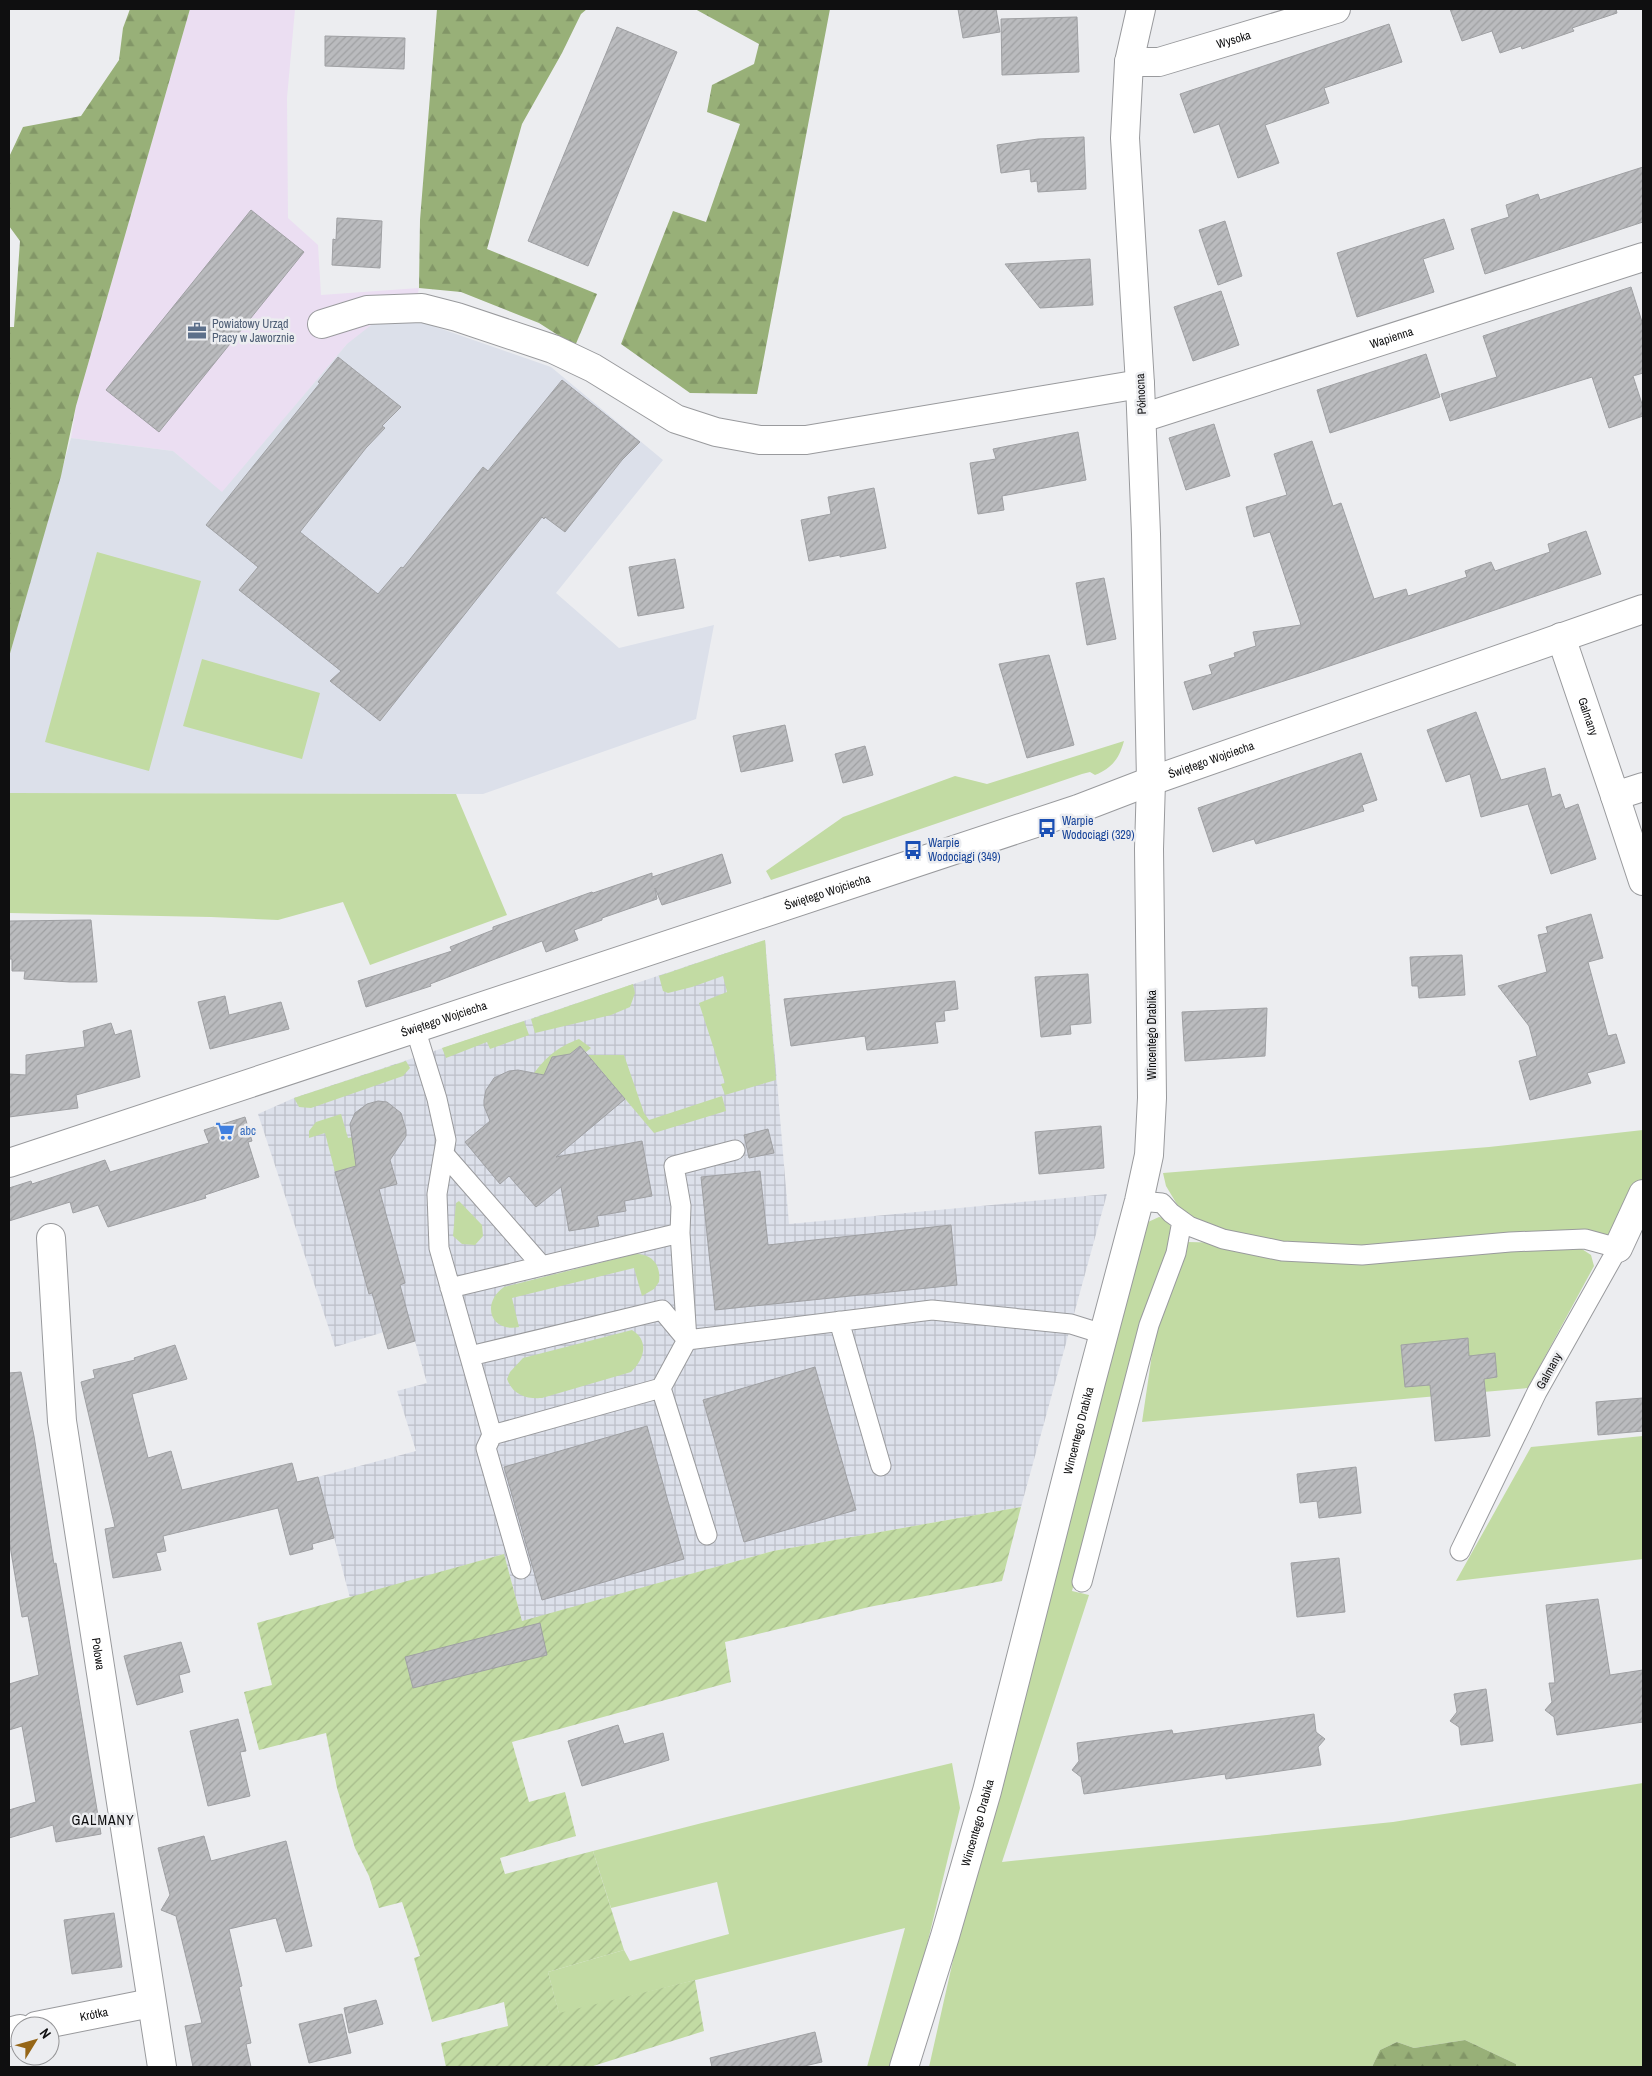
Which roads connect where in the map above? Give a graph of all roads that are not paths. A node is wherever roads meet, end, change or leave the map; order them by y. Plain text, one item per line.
1 (1141, 9) edge
2 (1336, 9) edge
3 (1129, 62) junction
4 (1643, 258) edge
5 (322, 324) dead end
6 (1140, 384) junction
7 (1142, 418) junction
8 (1643, 609) edge
9 (1560, 637) junction
10 (1151, 781) junction
11 (1643, 787) edge
12 (1615, 796) junction
13 (1643, 881) edge
14 (415, 1028) junction
15 (735, 1150) dead end
16 (444, 1154) junction
17 (9, 1163) edge
18 (1643, 1194) edge
19 (1139, 1201) junction
20 (1182, 1221) junction
21 (680, 1233) junction
22 (51, 1238) dead end
23 (1618, 1248) junction
24 (542, 1266) junction
25 (450, 1288) junction
26 (839, 1322) junction
27 (1103, 1334) junction
28 (687, 1340) junction
29 (470, 1356) junction
30 (661, 1388) junction
31 (492, 1435) junction
32 (881, 1466) dead end
33 (707, 1536) dead end
34 (1460, 1551) dead end
35 (521, 1569) dead end
36 (1082, 1582) dead end
37 (151, 2003) junction
38 (60, 2021) edge
39 (162, 2067) edge
40 (904, 2067) edge

1 - 3 street, Północna
2 - 3 street, Wysoka
3 - 6 street, Północna
4 - 7 street, Wapienna
5 - 6 street
6 - 7 street, Północna
7 - 10 street, Północna
8 - 9 street, Świętego Wojciecha
9 - 10 street, Świętego Wojciecha
9 - 12 street, Galmany
10 - 14 street, Świętego Wojciecha
10 - 19 street, Wincentego Drabika
11 - 12 street
12 - 13 street, Galmany
14 - 16 lane
14 - 17 street, Świętego Wojciecha
15 - 21 lane
16 - 24 lane
16 - 25 lane
18 - 23 street, Galmany
19 - 20 lane
19 - 27 street, Wincentego Drabika
20 - 23 lane
20 - 36 lane
21 - 24 lane
21 - 28 lane
22 - 37 street, Polowa
23 - 34 lane, Galmany
24 - 25 lane
25 - 29 lane
26 - 27 lane
26 - 28 lane
26 - 32 lane
27 - 40 street, Wincentego Drabika
28 - 29 lane
28 - 30 lane
29 - 31 lane
30 - 31 lane
30 - 33 lane
31 - 35 lane
37 - 38 street, Krótka
37 - 39 street, Polowa

